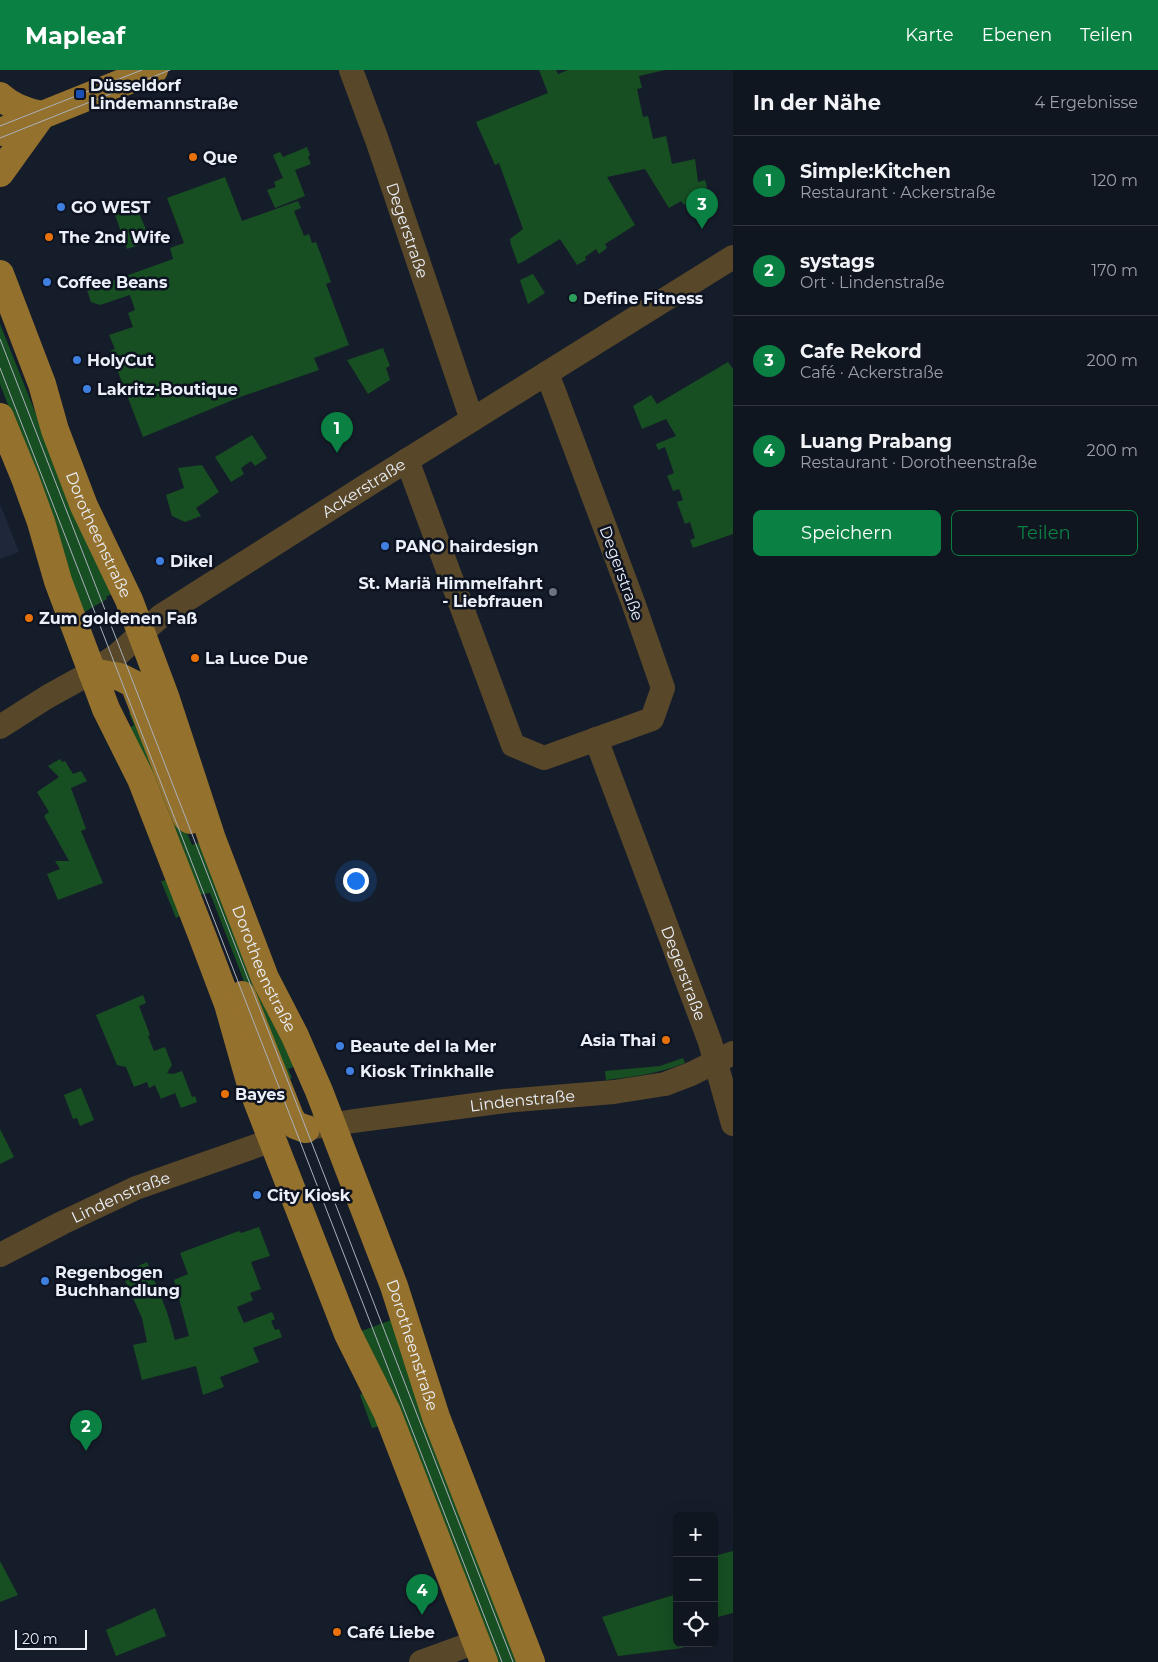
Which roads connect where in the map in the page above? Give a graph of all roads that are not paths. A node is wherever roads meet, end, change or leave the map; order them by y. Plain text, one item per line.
1 (154, 70) edge
2 (351, 70) edge
3 (0, 96) edge
4 (42, 116) junction
5 (0, 132) edge
6 (0, 173) edge
7 (733, 257) edge
8 (0, 274) edge
9 (547, 374) junction
10 (0, 417) edge
11 (472, 420) junction
12 (407, 460) junction
13 (141, 634) junction
14 (92, 672) junction
15 (0, 727) edge
16 (596, 739) junction
17 (212, 839) junction
18 (197, 922) junction
19 (724, 1057) edge
20 (733, 1124) edge
21 (319, 1127) junction
22 (273, 1140) junction
23 (0, 1255) edge
24 (480, 1652) edge
25 (422, 1662) edge
26 (531, 1662) edge

1 - 4 main road
2 - 11 street, Degerstraße
3 - 4 main road
4 - 5 main road
4 - 6 main road
7 - 9 street, Ackerstraße
8 - 13 main road, Dorotheenstraße
9 - 11 street, Ackerstraße
9 - 16 street, Degerstraße
10 - 14 main road
11 - 12 street, Ackerstraße
12 - 13 street, Ackerstraße
12 - 16 street, Degerstraße
13 - 14 street, Ackerstraße
13 - 17 main road, Dorotheenstraße
14 - 15 street, Ackerstraße
14 - 17 main road
14 - 18 main road
16 - 19 street, Degerstraße
17 - 21 main road, Dorotheenstraße
18 - 21 main road
18 - 22 main road
19 - 20 street, Degerstraße
19 - 21 street, Lindenstraße
21 - 26 main road, Dorotheenstraße
22 - 23 street, Lindenstraße
22 - 24 main road
24 - 25 street

